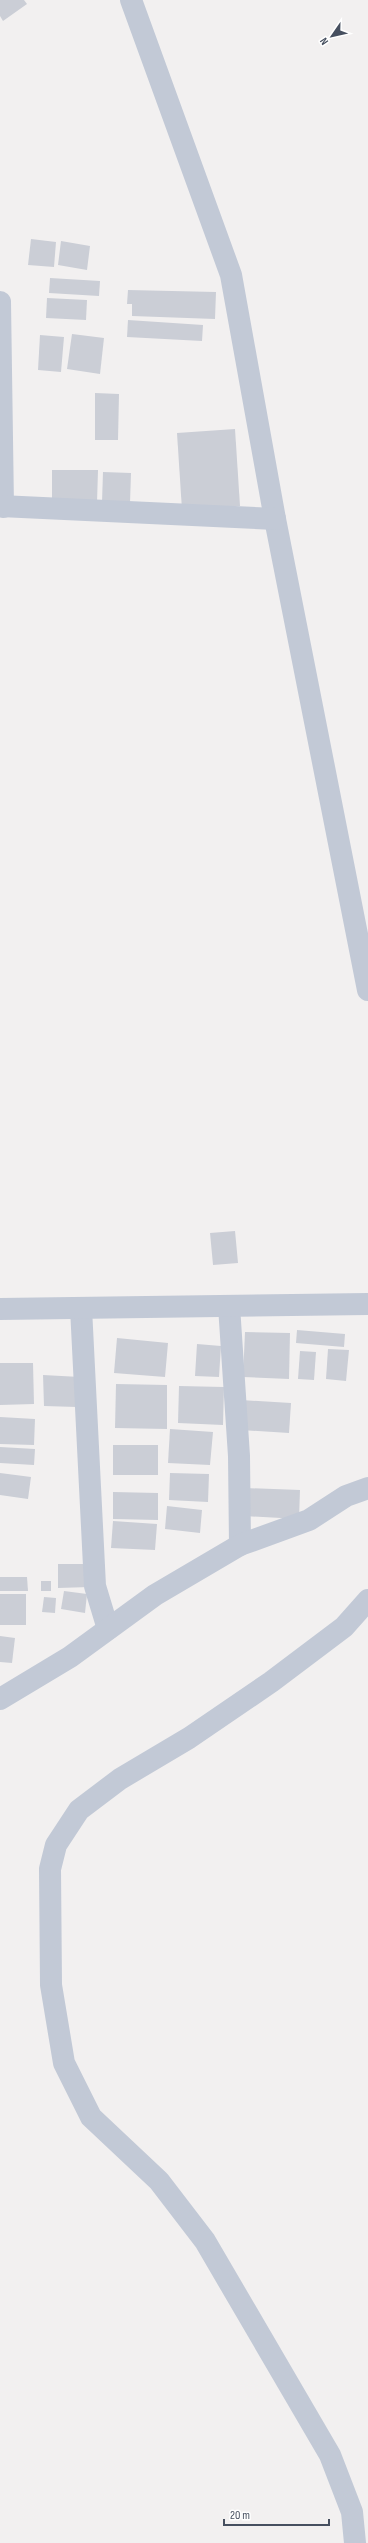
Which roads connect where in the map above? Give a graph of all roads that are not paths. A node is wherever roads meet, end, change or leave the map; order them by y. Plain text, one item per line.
1 (131, 0) edge
2 (0, 302) edge
3 (2, 507) edge
4 (275, 520) junction
5 (368, 990) edge
6 (368, 1304) edge
7 (229, 1306) junction
8 (81, 1308) junction
9 (0, 1309) edge
10 (368, 1488) edge
11 (240, 1545) junction
12 (368, 1600) edge
13 (108, 1629) junction
14 (0, 1699) edge
15 (355, 2543) edge

1 - 4 street
2 - 3 street
3 - 4 street
4 - 5 street
6 - 7 street
7 - 8 street
7 - 11 street
8 - 9 street
8 - 13 street
10 - 11 street
11 - 13 street
12 - 15 street
13 - 14 street

